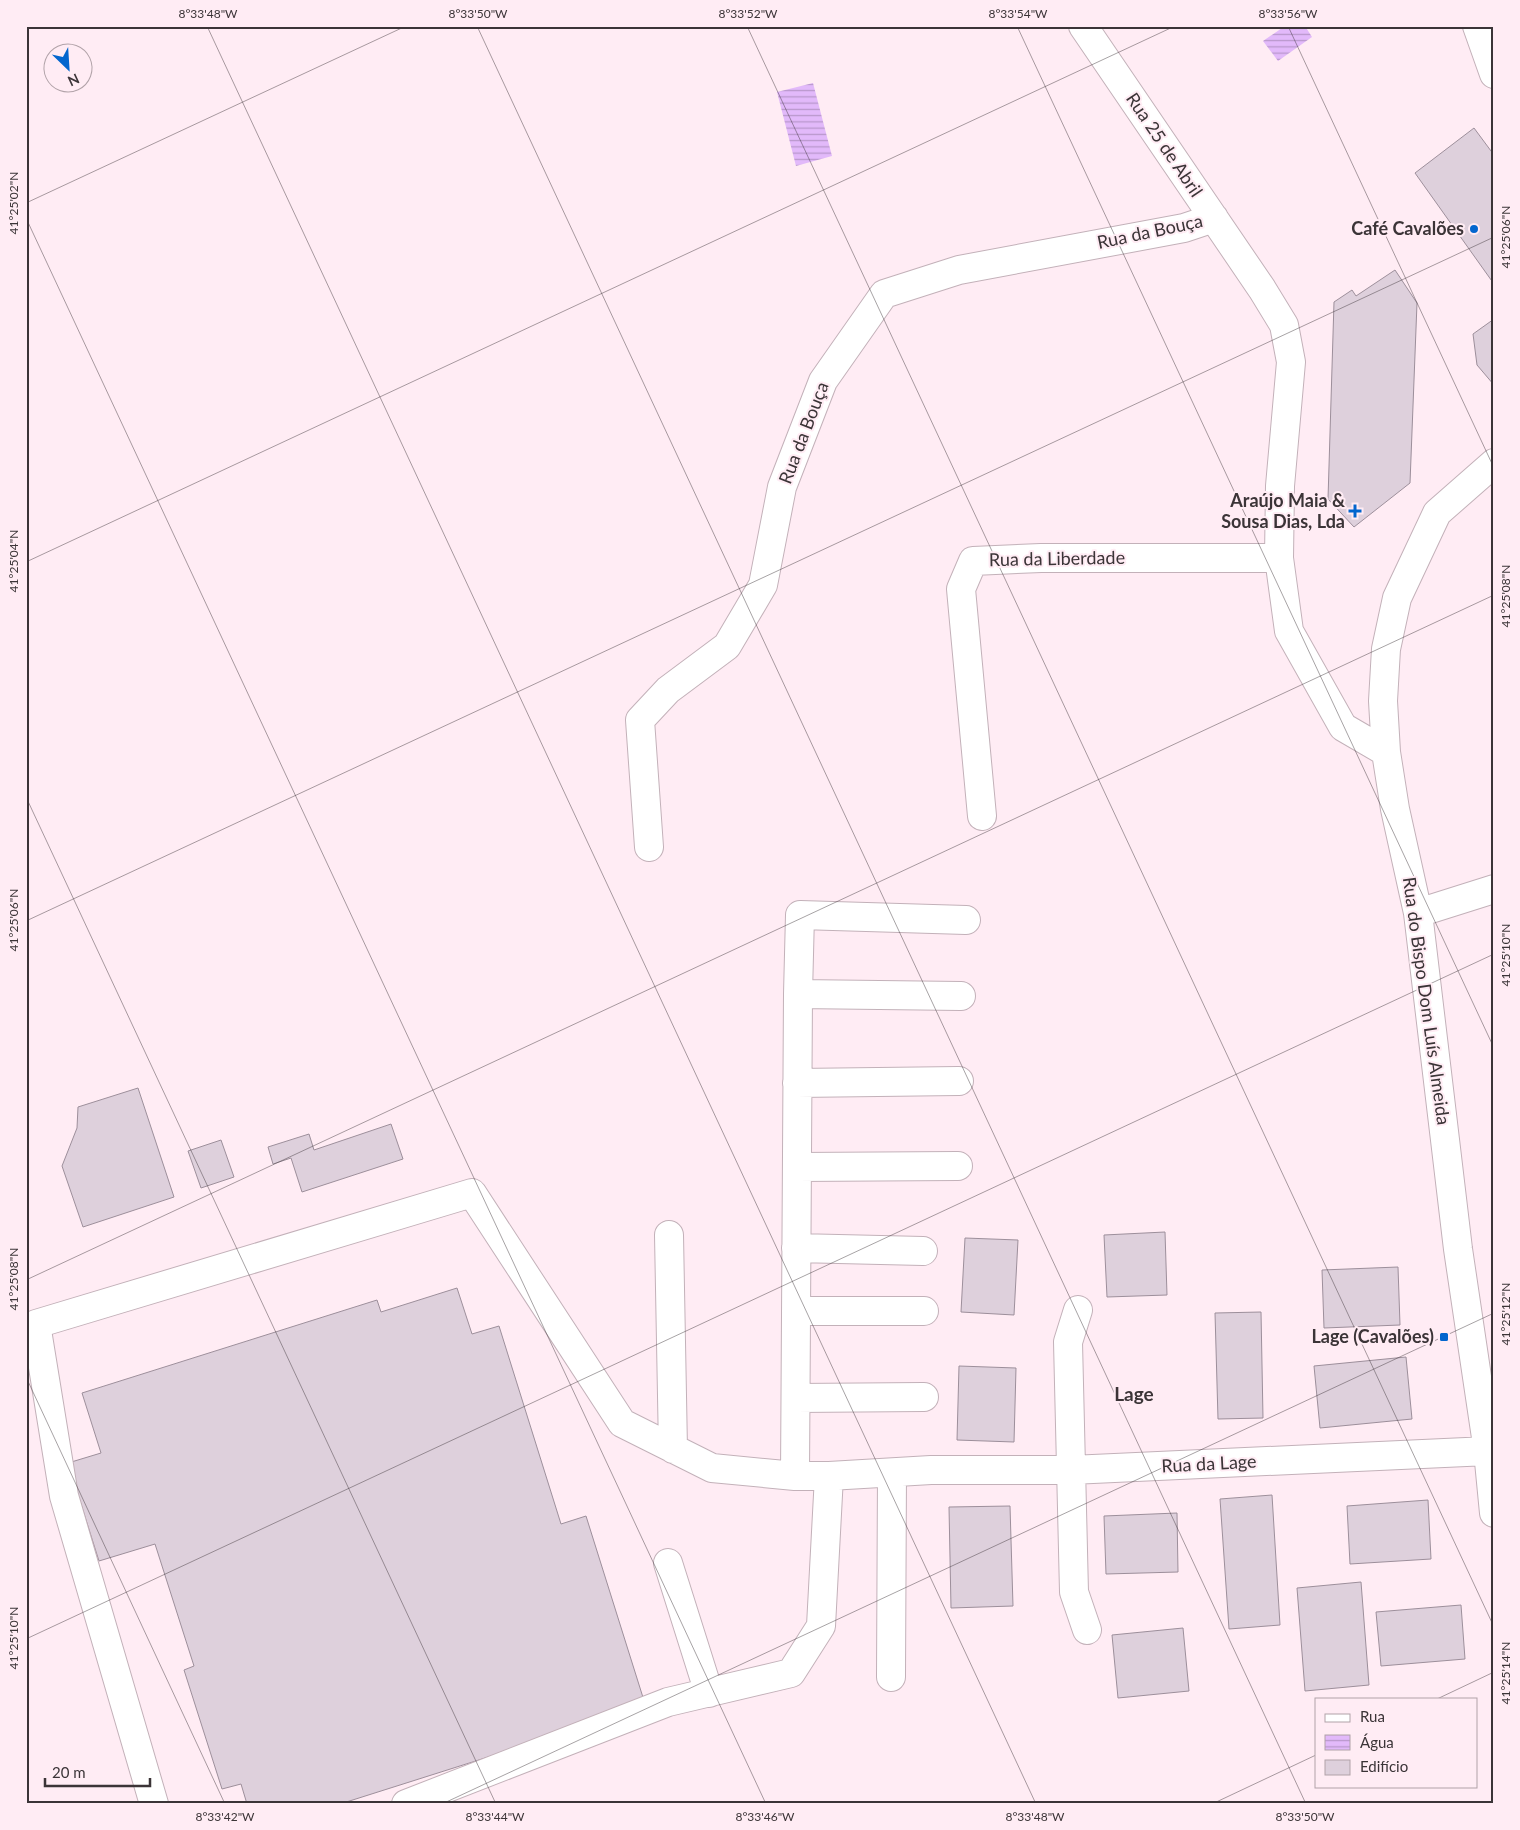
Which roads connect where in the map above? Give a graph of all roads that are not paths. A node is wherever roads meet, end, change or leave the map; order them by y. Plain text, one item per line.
1 (1083, 26) edge
2 (1477, 26) edge
3 (1494, 74) edge
4 (1214, 218) junction
5 (1494, 463) edge
6 (1279, 558) junction
7 (1386, 752) junction
8 (982, 816) dead end
9 (649, 847) dead end
10 (1494, 890) edge
11 (1418, 913) junction
12 (966, 920) dead end
13 (798, 994) junction
14 (960, 996) dead end
15 (959, 1081) dead end
16 (797, 1082) junction
17 (958, 1166) dead end
18 (797, 1167) junction
19 (669, 1235) dead end
20 (796, 1248) junction
21 (923, 1251) dead end
22 (1078, 1310) dead end
23 (796, 1311) junction
24 (924, 1311) dead end
25 (924, 1397) dead end
26 (796, 1398) junction
27 (673, 1448) junction
28 (1488, 1451) junction
29 (1071, 1470) junction
30 (892, 1473) junction
31 (795, 1476) junction
32 (829, 1476) junction
33 (1494, 1513) edge
34 (668, 1563) dead end
35 (1088, 1630) dead end
36 (891, 1677) dead end
37 (709, 1693) junction
38 (154, 1804) edge
39 (406, 1804) edge

1 - 4 street, Rua 25 de Abril
2 - 3 street
4 - 6 street, Rua 25 de Abril
4 - 9 street, Rua da Bouça
5 - 7 street, Rua do Bispo Dom Luís Almeida
6 - 7 street, Rua 25 de Abril
6 - 8 street, Rua da Liberdade
7 - 11 street, Rua do Bispo Dom Luís Almeida
10 - 11 street
11 - 28 street, Rua do Bispo Dom Luís Almeida
12 - 13 street
13 - 14 street
13 - 16 street
15 - 16 street
16 - 18 street
17 - 18 street
18 - 20 street
19 - 27 street
20 - 21 street
20 - 23 street
22 - 29 street
23 - 24 street
23 - 26 street
25 - 26 street
26 - 31 street
27 - 31 street, Rua da Lage
27 - 38 street, Rua da Lage
28 - 29 street, Rua da Lage
28 - 33 street, Rua do Bispo Dom Luís Almeida
29 - 30 street, Rua da Lage
29 - 35 street
30 - 32 street, Rua da Lage
30 - 36 street
31 - 32 street, Rua da Lage
32 - 37 street
34 - 37 street
37 - 39 street

